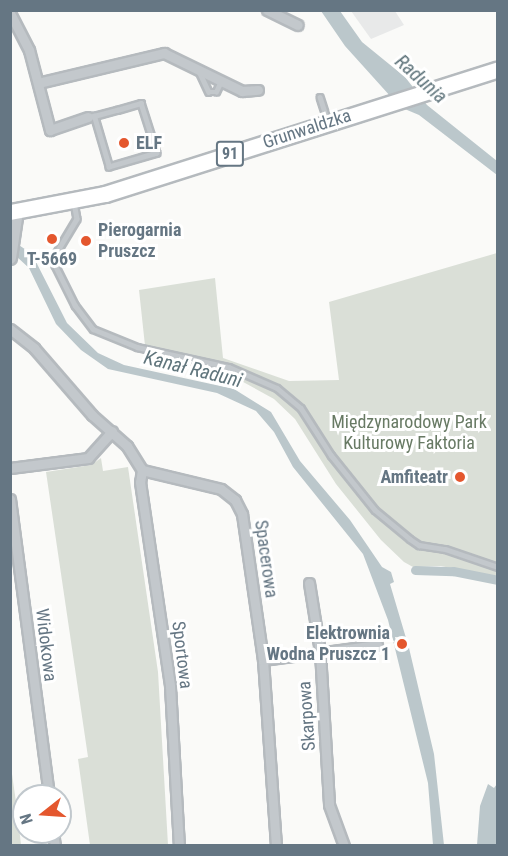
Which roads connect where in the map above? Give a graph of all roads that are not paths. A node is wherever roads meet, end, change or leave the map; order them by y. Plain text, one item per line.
1 (267, 10) edge
2 (10, 13) edge
3 (298, 25) dead end
4 (198, 69) junction
5 (498, 69) edge
6 (221, 80) junction
7 (38, 83) junction
8 (258, 90) dead end
9 (320, 97) dead end
10 (91, 116) junction
11 (328, 122) junction
12 (74, 202) junction
13 (14, 212) edge
14 (11, 257) edge
15 (10, 329) edge
16 (112, 431) junction
17 (10, 468) edge
18 (142, 470) junction
19 (10, 499) edge
20 (498, 567) edge
21 (309, 583) dead end
22 (377, 645) dead end
23 (320, 652) junction
24 (263, 660) junction
25 (47, 784) edge
26 (178, 846) edge
27 (276, 846) edge
28 (344, 846) edge

1 - 3 street
2 - 7 street
4 - 6 street
4 - 6 lane
4 - 7 street
5 - 11 main road, Grunwaldzka / 91
6 - 8 street
7 - 10 street
9 - 11 lane
10 - 10 lane
11 - 12 main road, Grunwaldzka / 91
12 - 13 main road, Grunwaldzka / 91
12 - 20 lane
13 - 14 street
15 - 16 street
16 - 17 street
16 - 18 street
18 - 24 street, Spacerowa
18 - 26 street, Sportowa
19 - 25 street, Widokowa
21 - 23 street, Skarpowa
22 - 23 street
23 - 24 street
23 - 28 street, Skarpowa
24 - 27 street, Spacerowa

